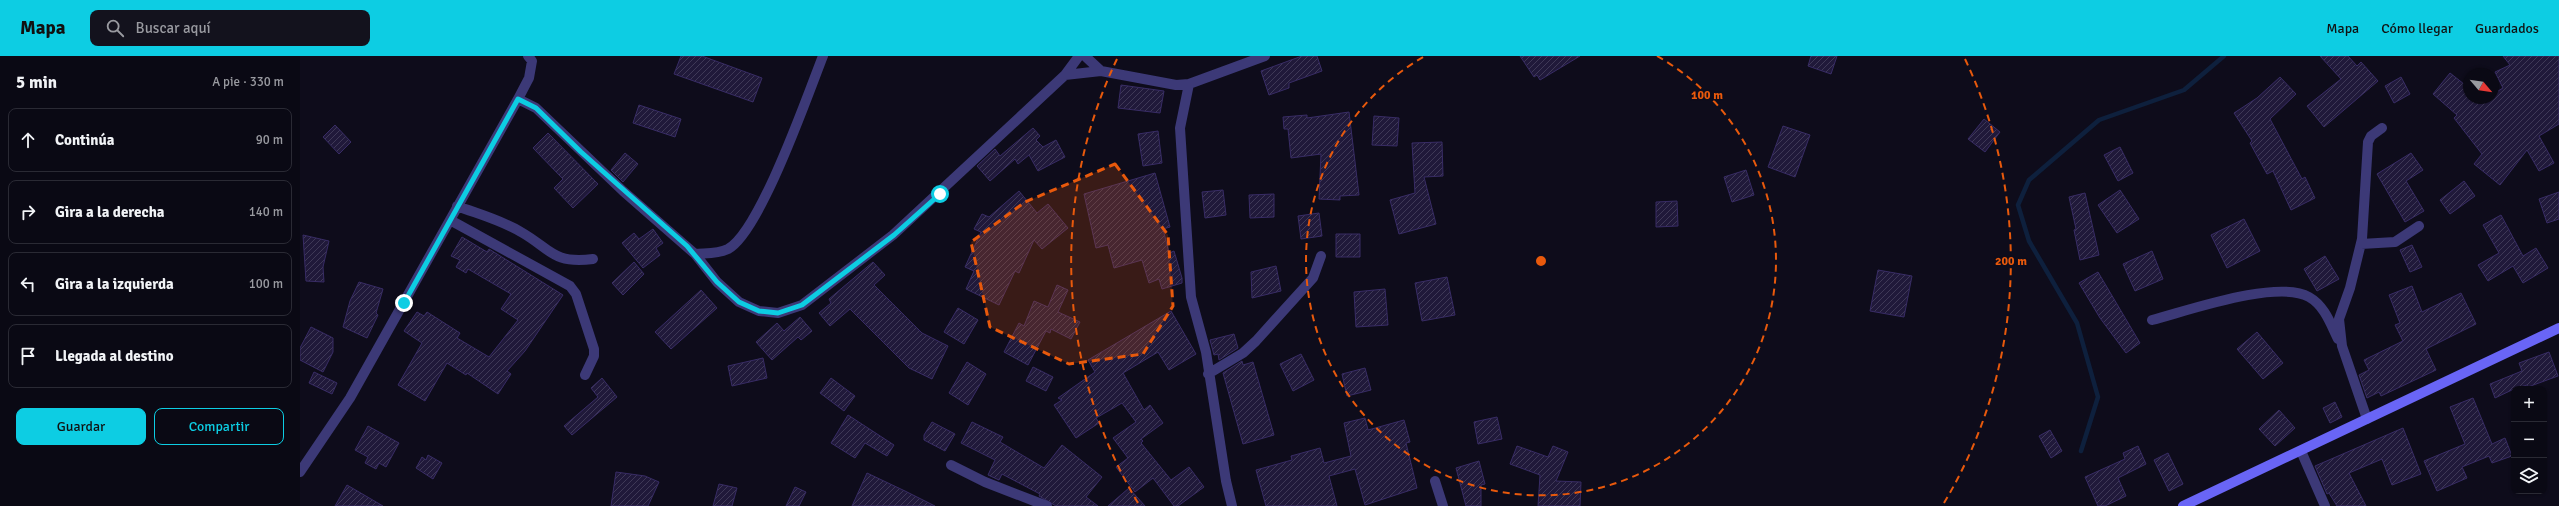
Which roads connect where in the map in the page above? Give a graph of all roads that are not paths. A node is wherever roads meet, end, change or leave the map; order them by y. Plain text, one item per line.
1 (528, 56) edge
2 (823, 56) edge
3 (1079, 56) edge
4 (1085, 56) edge
5 (1265, 56) edge
6 (1101, 71) junction
7 (1065, 75) junction
8 (1189, 84) junction
9 (518, 99) junction
10 (2382, 128) dead end
11 (457, 206) junction
12 (450, 220) junction
13 (2419, 226) dead end
14 (2361, 244) junction
15 (695, 254) junction
16 (1321, 256) dead end
17 (593, 259) dead end
18 (2152, 320) dead end
19 (2559, 328) edge
20 (2342, 346) junction
21 (1208, 374) junction
22 (585, 375) dead end
23 (2367, 419) junction
24 (2301, 450) junction
25 (951, 465) dead end
26 (300, 472) edge
27 (1435, 480) dead end
28 (1047, 506) edge
29 (1232, 506) edge
30 (1443, 506) edge
31 (2183, 506) edge
32 (2325, 506) edge

1 - 9 street
2 - 15 street
3 - 7 street
4 - 6 street
5 - 8 street
6 - 7 street
6 - 8 street
7 - 15 street
8 - 21 street
9 - 11 street
9 - 15 street
10 - 14 street
11 - 12 street
11 - 17 street
12 - 22 street
12 - 26 street
13 - 14 street
14 - 20 street
16 - 21 street
18 - 20 street
19 - 23 main road
20 - 23 street
21 - 29 street
23 - 24 main road
24 - 31 main road
24 - 32 street
25 - 28 street
27 - 30 street

